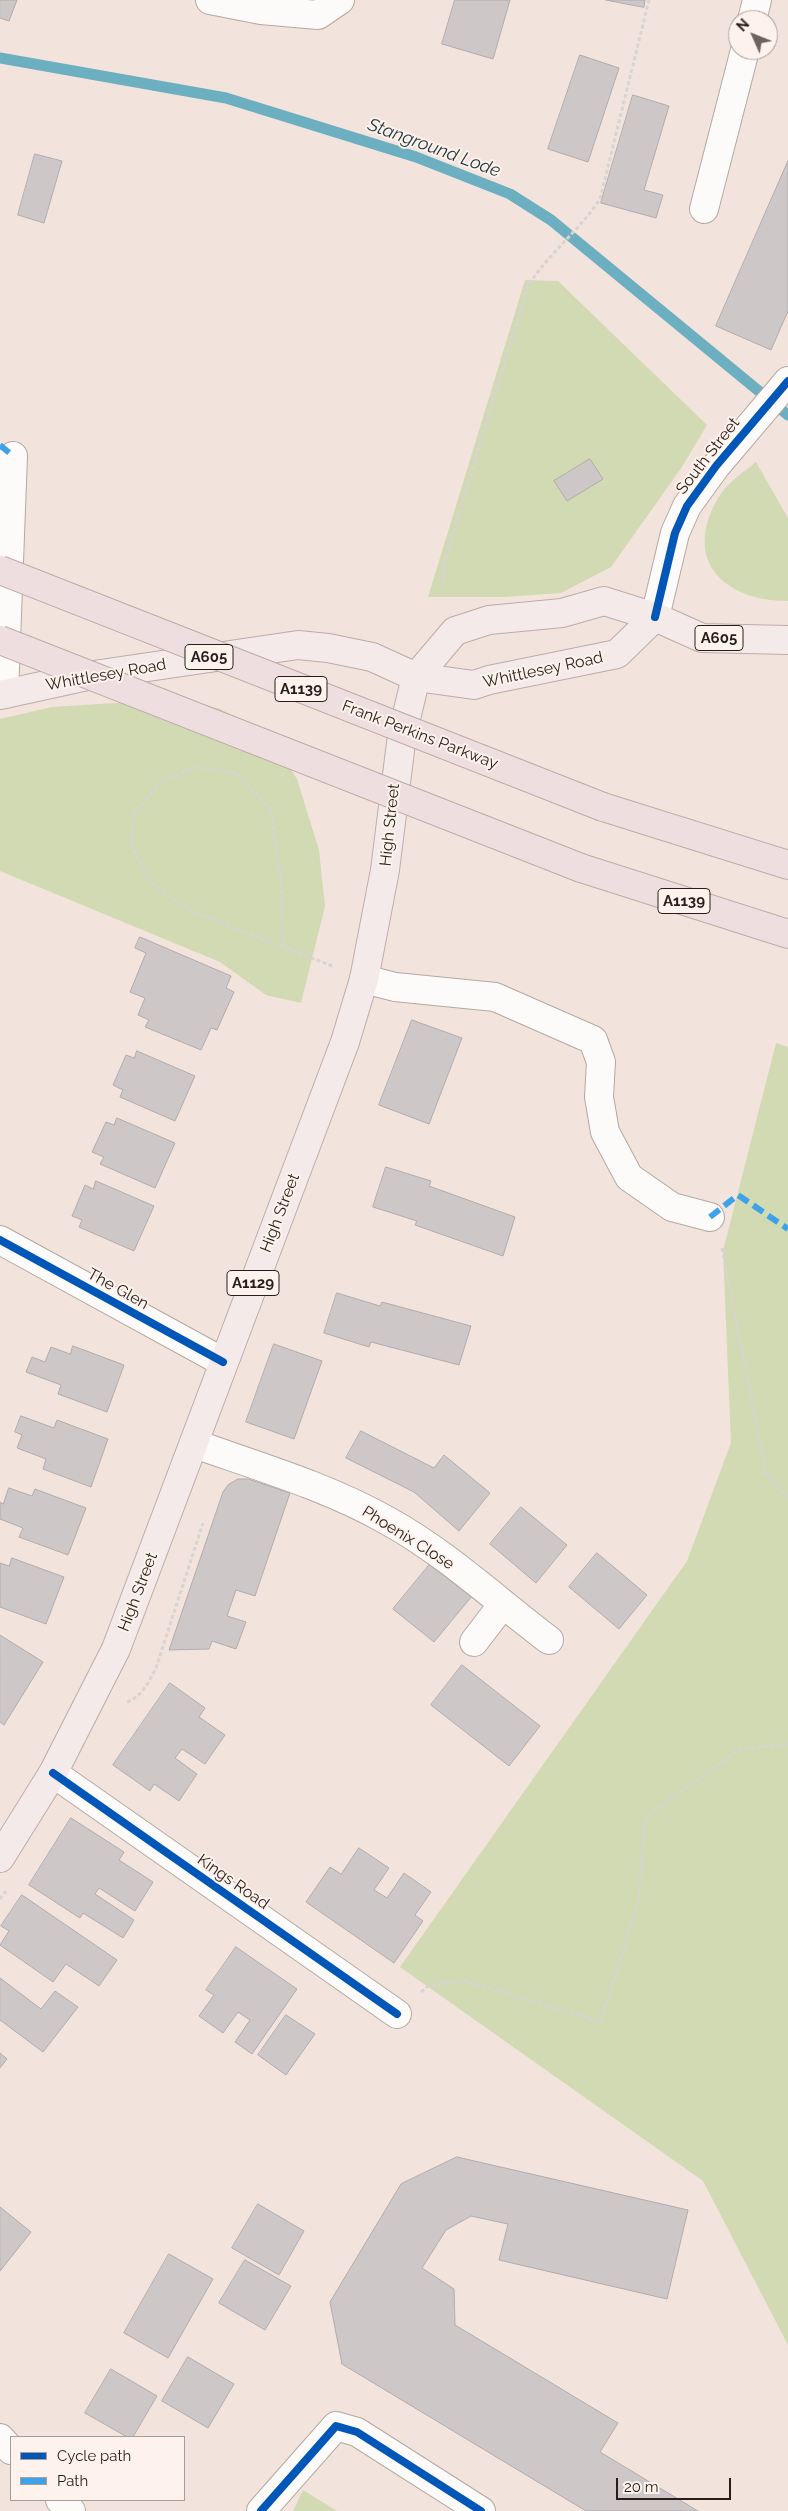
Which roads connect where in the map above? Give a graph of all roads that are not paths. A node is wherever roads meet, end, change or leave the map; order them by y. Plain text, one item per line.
1 (210, 0) edge
2 (340, 0) edge
3 (742, 60) edge
4 (704, 209) dead end
5 (788, 381) edge
6 (13, 456) dead end
7 (0, 570) edge
8 (655, 617) junction
9 (0, 640) edge
10 (788, 640) edge
11 (416, 677) junction
12 (2, 695) edge
13 (788, 865) edge
14 (788, 934) edge
15 (364, 979) junction
16 (710, 1217) road end
17 (0, 1240) edge
18 (223, 1362) junction
19 (195, 1444) junction
20 (503, 1604) junction
21 (549, 1640) dead end
22 (474, 1642) dead end
23 (52, 1773) junction
24 (0, 1858) edge
25 (407, 2005) road end
26 (0, 2438) edge
27 (10, 2449) edge
28 (61, 2501) edge
29 (71, 2511) edge
30 (261, 2511) edge
31 (481, 2511) edge

1 - 2 street
3 - 4 street
5 - 8 street, South Street
6 - 12 street
7 - 13 highway, Frank Perkins Parkway / A1139, bridge
8 - 10 main road, A605
8 - 11 main road, Whittlesey Road / A605
8 - 11 main road, A605
9 - 14 highway, A1139, bridge
11 - 12 main road, Whittlesey Road / A605
11 - 15 main road, High Street / A1129
15 - 16 street
15 - 18 main road, High Street / A1129
17 - 18 street, The Glen
18 - 19 main road, High Street / A1129
19 - 20 street, Phoenix Close
19 - 23 main road, High Street / A1129
20 - 21 street, Phoenix Close
20 - 22 street
23 - 24 main road, High Street / A1129
23 - 25 street, Kings Road
26 - 27 street
28 - 29 street
30 - 31 street

